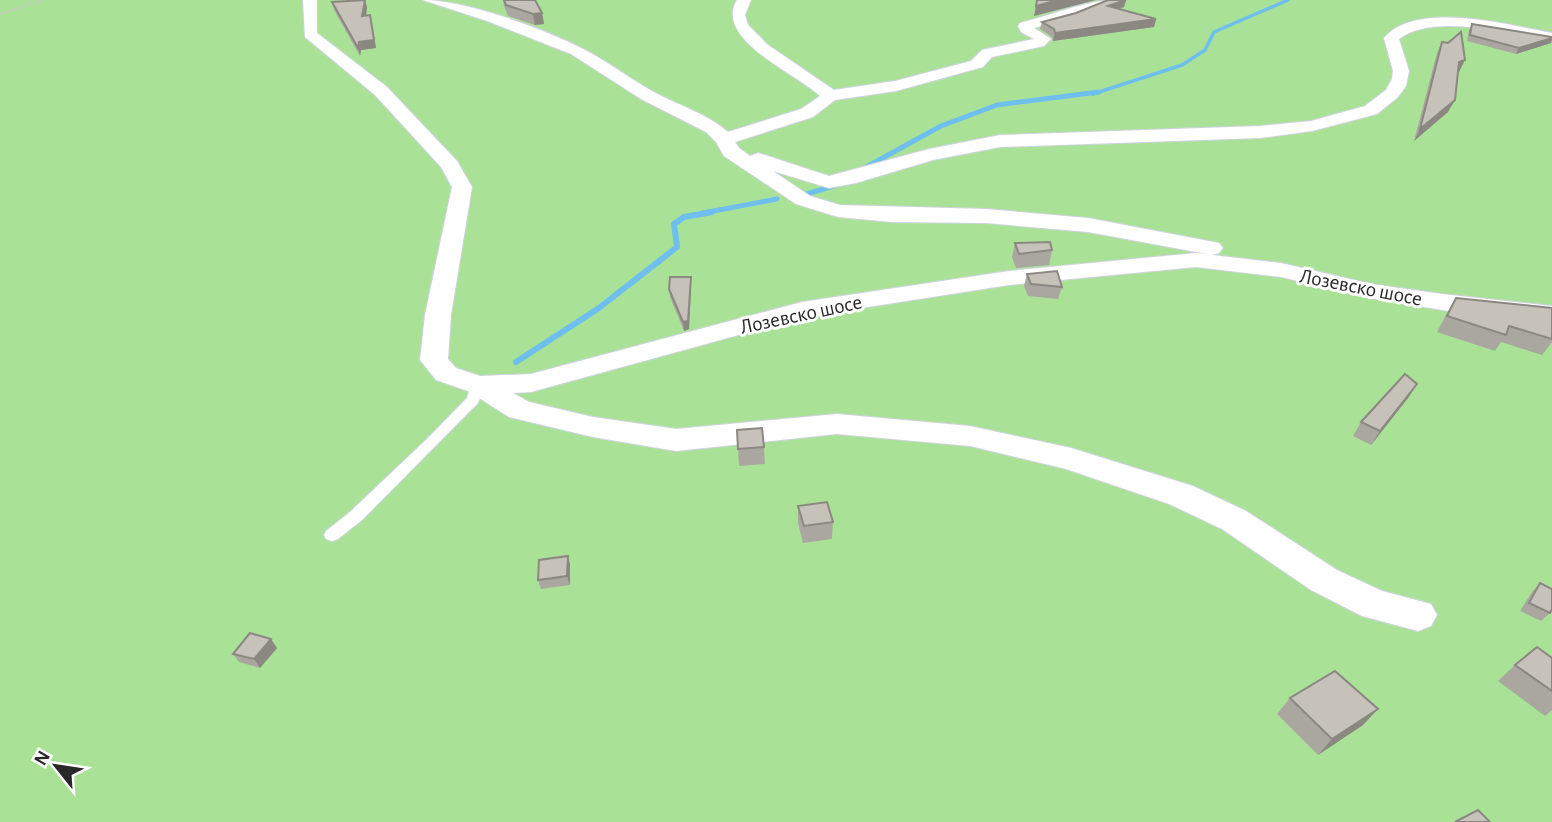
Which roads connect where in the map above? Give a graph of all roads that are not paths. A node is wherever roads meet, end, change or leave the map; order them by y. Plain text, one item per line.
1 (310, 0) edge
2 (430, 0) edge
3 (744, 0) edge
4 (1109, 0) edge
5 (493, 9) edge
6 (1552, 37) edge
7 (830, 96) junction
8 (727, 145) junction
9 (1281, 270) junction
10 (1552, 314) edge
11 (478, 384) junction
12 (332, 535) dead end
13 (1418, 615) dead end

1 - 11 street, Лозевско шосе
2 - 5 street
3 - 7 street
4 - 7 street
5 - 8 street
6 - 8 street
7 - 8 street
8 - 9 street
9 - 10 street, Лозевско шосе
9 - 11 street, Лозевско шосе
11 - 12 lane
11 - 13 street

